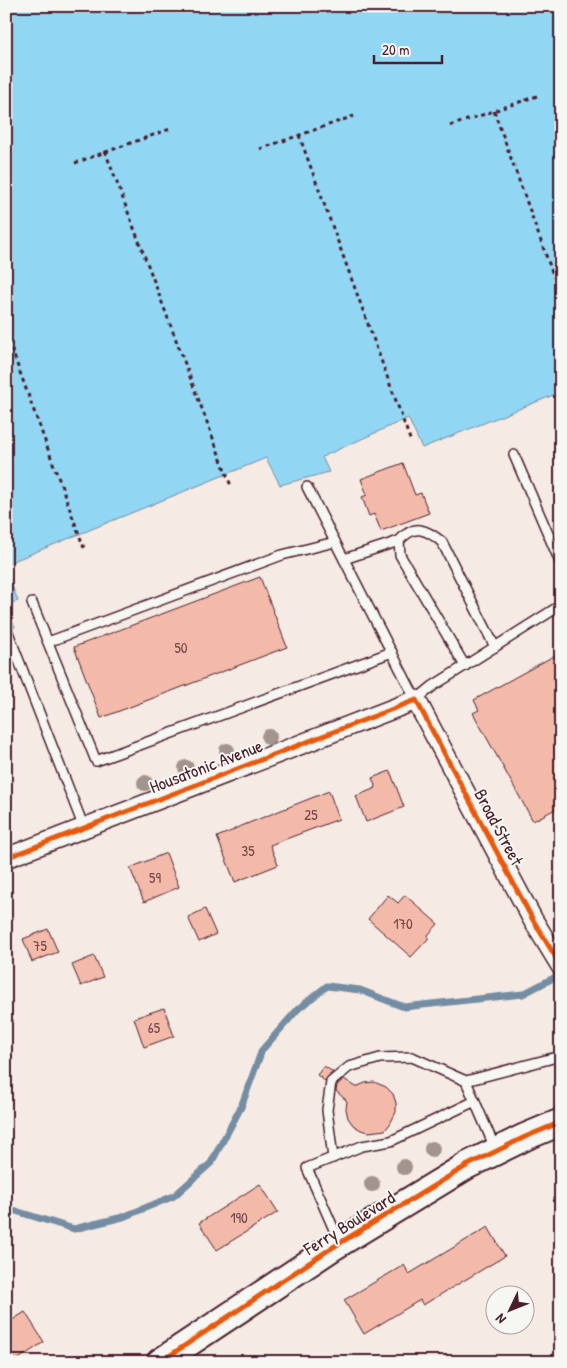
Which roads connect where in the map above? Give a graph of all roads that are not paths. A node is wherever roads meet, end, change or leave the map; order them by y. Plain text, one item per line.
1 (514, 455) dead end
2 (307, 487) dead end
3 (399, 541) junction
4 (335, 542) junction
5 (344, 559) junction
6 (561, 564) edge
7 (32, 603) dead end
8 (561, 605) edge
9 (7, 630) edge
10 (48, 642) junction
11 (495, 647) junction
12 (392, 652) junction
13 (465, 666) junction
14 (416, 700) junction
15 (84, 828) junction
16 (6, 858) edge
17 (561, 966) edge
18 (553, 1058) dead end
19 (466, 1081) junction
20 (474, 1101) junction
21 (561, 1122) edge
22 (496, 1151) junction
23 (333, 1158) junction
24 (340, 1244) junction
25 (160, 1362) edge

1 - 6 lane
2 - 4 lane
3 - 5 lane
3 - 11 lane
3 - 13 lane
4 - 5 lane
4 - 10 lane
5 - 12 lane
7 - 10 lane
8 - 11 lane
9 - 15 lane
10 - 12 lane
11 - 13 lane
12 - 14 lane
13 - 14 lane
14 - 15 street, Housatonic Avenue
14 - 17 street, Broad Street
15 - 16 street, Housatonic Avenue
18 - 19 lane
19 - 20 lane
19 - 23 lane
20 - 22 lane
20 - 23 lane
21 - 22 main road, Ferry Boulevard
22 - 24 main road, Ferry Boulevard
23 - 24 lane
24 - 25 main road, Ferry Boulevard

